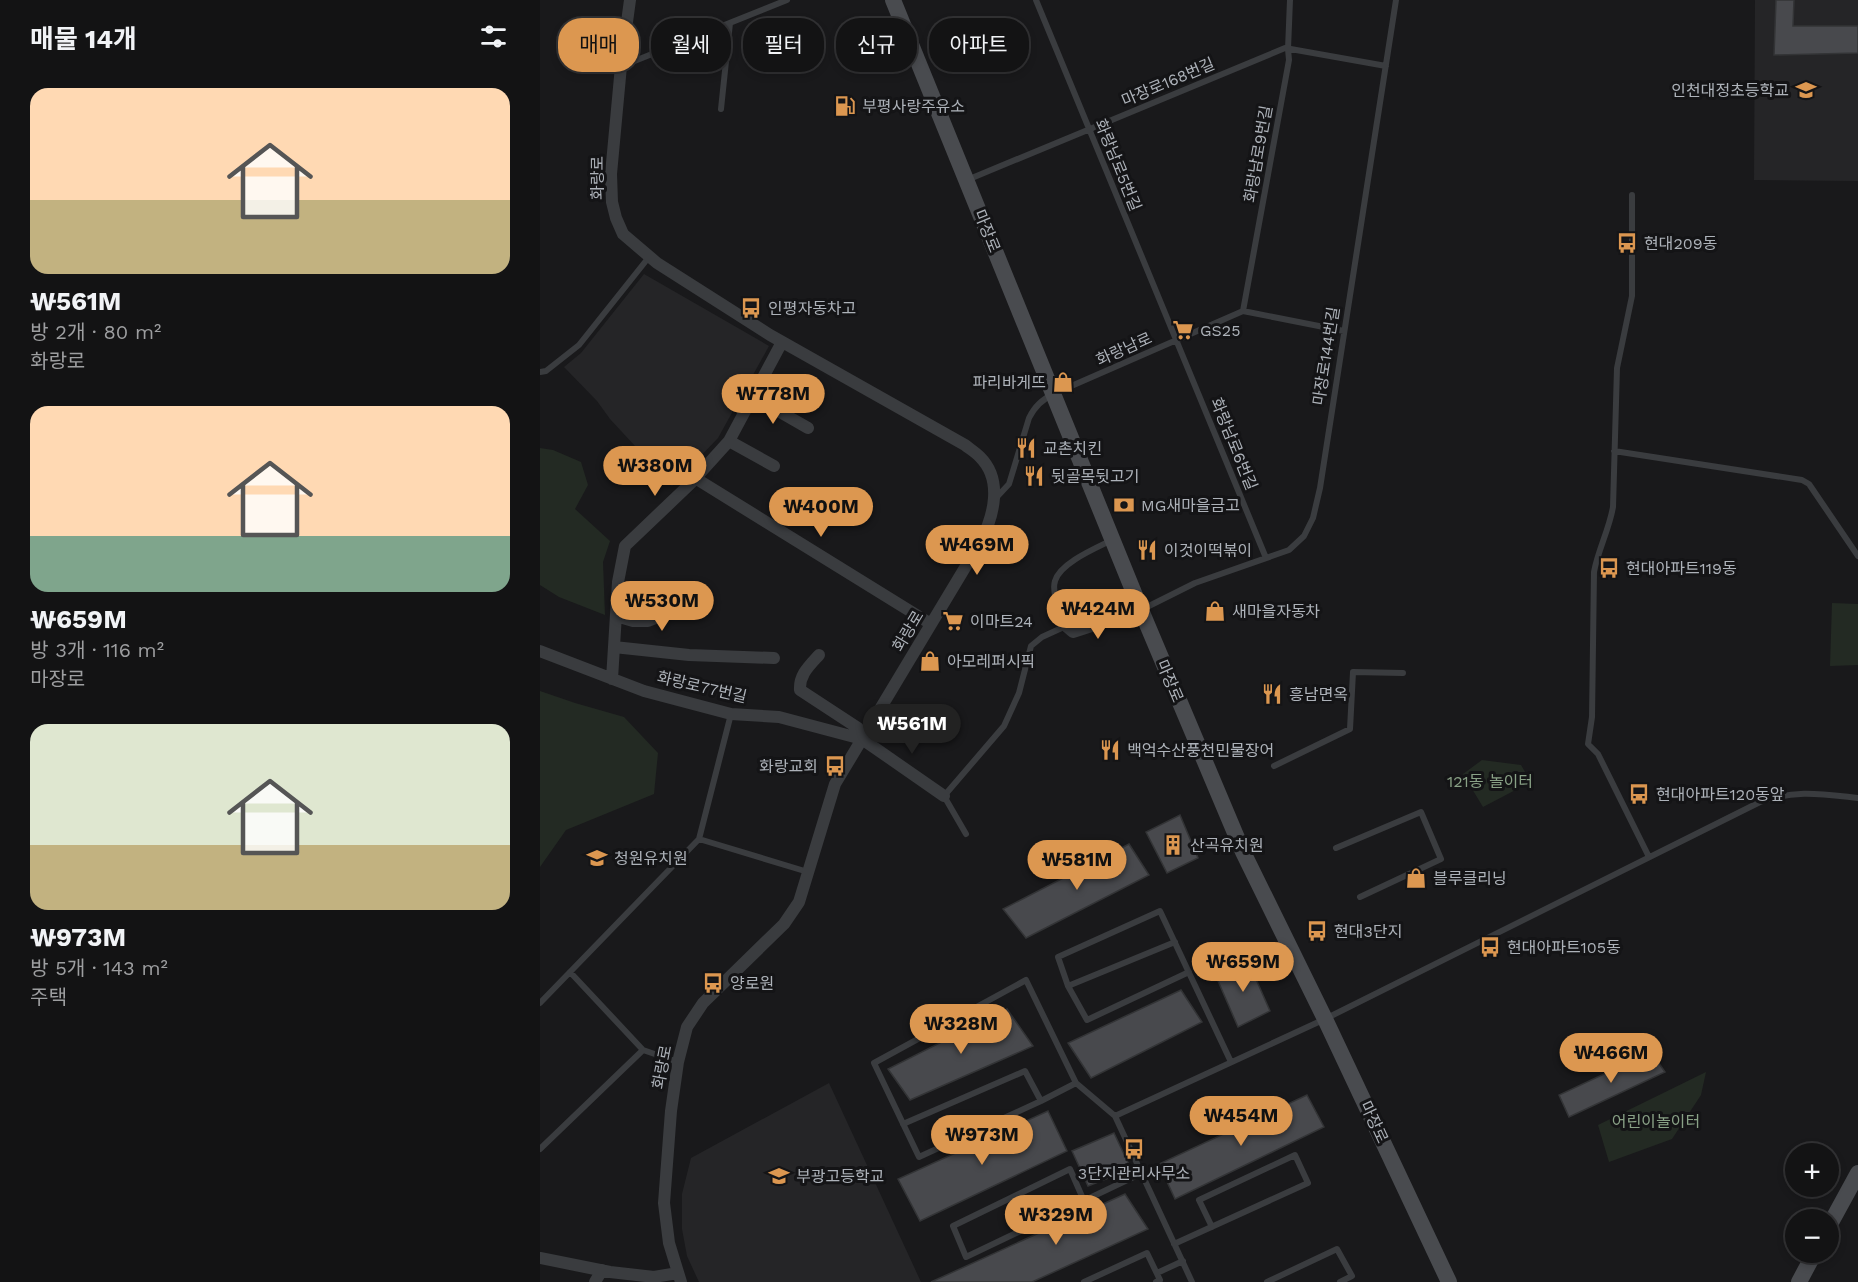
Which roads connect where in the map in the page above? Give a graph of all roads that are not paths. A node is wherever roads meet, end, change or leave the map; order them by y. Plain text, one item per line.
1 (630, 0) edge
2 (787, 0) edge
3 (893, 0) edge
4 (1036, 0) edge
5 (1290, 0) edge
6 (1396, 0) edge
7 (628, 18) edge
8 (731, 23) edge
9 (1288, 49) junction
10 (1386, 66) junction
11 (620, 72) edge
12 (725, 72) edge
13 (721, 109) dead end
14 (1089, 129) junction
15 (966, 180) junction
16 (1632, 195) dead end
17 (649, 257) junction
18 (1243, 311) junction
19 (1344, 331) junction
20 (1176, 341) junction
21 (782, 342) junction
22 (540, 372) edge
23 (1053, 394) junction
24 (753, 396) junction
25 (808, 428) dead end
26 (729, 441) junction
27 (1614, 451) junction
28 (774, 466) dead end
29 (695, 478) junction
30 (994, 499) junction
31 (1112, 540) junction
32 (1858, 556) edge
33 (1266, 558) junction
34 (704, 599) dead end
35 (1141, 610) junction
36 (616, 616) junction
37 (931, 624) junction
38 (1066, 626) junction
39 (614, 647) junction
40 (540, 651) edge
41 (819, 655) dead end
42 (774, 658) dead end
43 (1403, 673) dead end
44 (612, 679) junction
45 (731, 714) junction
46 (862, 739) junction
47 (1274, 766) dead end
48 (944, 796) junction
49 (1858, 798) edge
50 (966, 834) dead end
51 (699, 839) junction
52 (1336, 848) dead end
53 (1649, 857) junction
54 (808, 872) junction
55 (1360, 897) dead end
56 (1175, 942) junction
57 (570, 972) junction
58 (1189, 972) junction
59 (1068, 986) junction
60 (540, 1003) edge
61 (1325, 1019) junction
62 (643, 1050) junction
63 (678, 1062) junction
64 (1232, 1062) junction
65 (1076, 1083) junction
66 (1041, 1101) junction
67 (1115, 1116) junction
68 (903, 1124) junction
69 (540, 1149) edge
70 (1142, 1173) junction
71 (1858, 1173) edge
72 (1084, 1201) junction
73 (1838, 1209) edge
74 (1212, 1227) junction
75 (1174, 1244) junction
76 (540, 1258) edge
77 (1182, 1261) junction
78 (1809, 1263) edge
79 (602, 1270) junction
80 (1157, 1273) junction
81 (679, 1278) edge
82 (595, 1282) edge
83 (1084, 1282) edge
84 (1156, 1282) edge
85 (1192, 1282) edge
86 (1267, 1282) edge
87 (1340, 1282) edge
88 (1449, 1282) edge
89 (1799, 1282) edge

1 - 7 street, 화랑로
2 - 8 lane
3 - 15 main road, 마장로
4 - 14 lane, 화랑남로5번길
5 - 9 lane, 화랑남로9번길
6 - 10 lane, 마장로144번길
9 - 10 lane, 마장로168번길
9 - 14 lane, 마장로168번길
9 - 18 lane, 화랑남로9번길
10 - 19 lane, 마장로144번길
11 - 17 street, 화랑로
12 - 13 lane
14 - 15 lane, 마장로168번길
14 - 20 lane, 화랑남로5번길
15 - 23 main road, 마장로
16 - 27 lane
17 - 21 street, 화랑로
17 - 22 lane
18 - 19 lane
18 - 20 lane, 화랑남로
19 - 33 lane, 마장로144번길
20 - 23 lane, 화랑남로
20 - 33 lane, 화랑남로6번길
21 - 24 street
21 - 30 street, 화랑로
23 - 30 lane, 화랑남로
23 - 31 main road, 마장로
24 - 25 street
24 - 26 street
26 - 28 street
26 - 29 street
27 - 32 lane
27 - 53 lane
29 - 36 street
29 - 37 street
30 - 37 street, 화랑로
31 - 35 main road, 마장로
31 - 38 lane
33 - 35 lane, 마장로144번길
34 - 36 street
35 - 38 street
35 - 61 main road, 마장로
36 - 39 street
37 - 46 street, 화랑로
38 - 48 lane
39 - 42 street
39 - 44 street
40 - 44 street, 화랑로77번길
41 - 46 street
43 - 47 lane
44 - 45 street, 화랑로77번길
45 - 46 street, 화랑로77번길
45 - 51 lane
46 - 48 street
46 - 54 street, 화랑로
48 - 50 lane
49 - 53 lane
51 - 54 lane
51 - 57 lane
52 - 55 lane
53 - 61 lane
54 - 63 street, 화랑로
56 - 58 lane
56 - 59 lane
56 - 59 lane
57 - 60 lane
57 - 62 lane
58 - 59 lane
58 - 64 lane
61 - 64 lane
61 - 88 main road, 마장로
62 - 63 lane
62 - 69 lane
63 - 81 street, 화랑로
64 - 67 lane
65 - 66 lane
65 - 67 lane
65 - 68 lane
66 - 68 lane
66 - 68 lane
67 - 70 lane
70 - 72 lane
70 - 75 lane
71 - 73 main road
72 - 72 lane
74 - 74 lane
74 - 75 lane
75 - 77 lane
76 - 79 street
77 - 80 lane
77 - 85 lane
78 - 89 main road
79 - 81 street
79 - 82 street
80 - 83 lane
80 - 84 lane
86 - 87 lane

